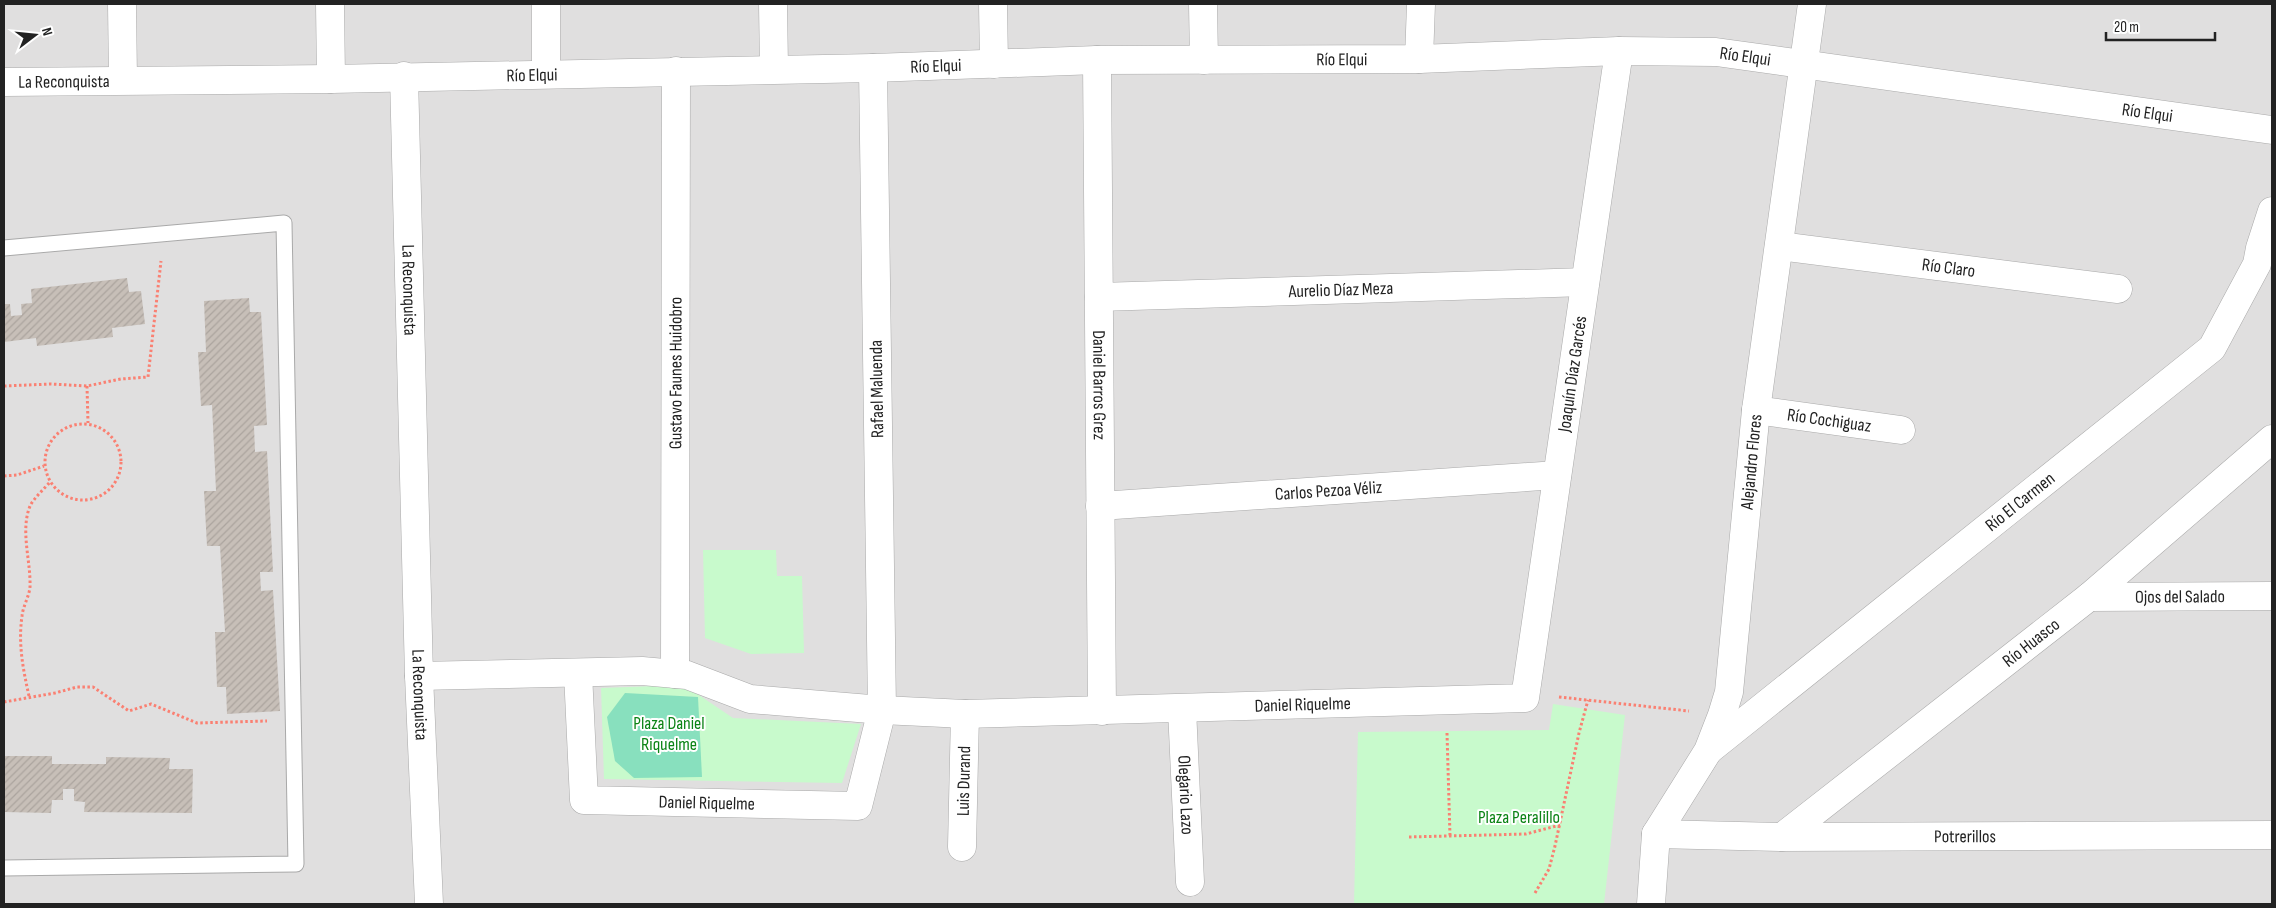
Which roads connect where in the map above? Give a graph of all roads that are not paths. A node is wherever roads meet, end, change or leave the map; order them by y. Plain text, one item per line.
1 (122, 4) edge
2 (330, 4) edge
3 (546, 4) edge
4 (773, 4) edge
5 (993, 4) edge
6 (1203, 4) edge
7 (1421, 4) edge
8 (1812, 4) edge
9 (1619, 51) junction
10 (1419, 59) junction
11 (1096, 60) junction
12 (1204, 60) junction
13 (994, 64) junction
14 (1805, 64) junction
15 (774, 68) junction
16 (873, 68) junction
17 (676, 71) junction
18 (546, 74) junction
19 (404, 76) junction
20 (331, 79) junction
21 (123, 80) junction
22 (4, 82) edge
23 (2272, 130) edge
24 (2272, 211) edge
25 (1779, 246) junction
26 (4, 248) edge
27 (1585, 282) junction
28 (2118, 289) dead end
29 (1098, 297) junction
30 (1756, 410) junction
31 (1901, 430) dead end
32 (2272, 439) edge
33 (1557, 475) junction
34 (1100, 506) junction
35 (2272, 596) edge
36 (2089, 597) junction
37 (578, 673) junction
38 (675, 674) junction
39 (419, 676) junction
40 (1525, 698) joint
41 (1182, 709) junction
42 (882, 710) junction
43 (1102, 710) junction
44 (965, 714) junction
45 (1708, 750) junction
46 (1656, 834) junction
47 (2272, 835) edge
48 (1782, 837) junction
49 (962, 847) dead end
50 (4, 868) edge
51 (1190, 882) dead end
52 (429, 904) edge
53 (1651, 904) edge

1 - 21 street
2 - 20 street
3 - 18 street
4 - 15 street
5 - 13 street
6 - 12 street
7 - 10 street
8 - 14 street, Alejandro Flores
9 - 10 street, Río Elqui
9 - 14 street, Río Elqui
9 - 27 street, Joaquín Díaz Garcés
10 - 12 street, Río Elqui
11 - 12 street, Río Elqui
11 - 13 street, Río Elqui
11 - 29 street, Daniel Barros Grez
13 - 16 street, Río Elqui
14 - 23 street, Río Elqui
14 - 25 street, Alejandro Flores
15 - 16 street, Río Elqui
15 - 17 street, Río Elqui
16 - 42 street, Rafael Maluenda
17 - 18 street, Río Elqui
17 - 38 street, Gustavo Faunes Huidobro
18 - 19 street, Río Elqui
19 - 20 street, La Reconquista
19 - 39 street, La Reconquista
20 - 21 street, La Reconquista
21 - 22 street, La Reconquista
24 - 45 street, Río El Carmen
25 - 28 street, Río Claro
25 - 30 street, Alejandro Flores
26 - 50 lane
27 - 29 street, Aurelio Díaz Meza
27 - 33 street, Joaquín Díaz Garcés
29 - 34 street, Daniel Barros Grez
30 - 31 street, Río Cochiguaz
30 - 45 street, Alejandro Flores
32 - 36 street, Río Huasco
33 - 34 street, Carlos Pezoa Véliz
33 - 40 street, Joaquín Díaz Garcés
34 - 43 street, Daniel Barros Grez
35 - 36 street, Ojos del Salado
36 - 48 street, Río Huasco
37 - 38 street, Daniel Riquelme
37 - 39 street, Daniel Riquelme
37 - 42 street, Daniel Riquelme
38 - 42 street, Daniel Riquelme
39 - 52 street, La Reconquista
40 - 41 street, Daniel Riquelme
41 - 43 street, Daniel Riquelme
41 - 51 street, Olegario Lazo
42 - 44 street, Daniel Riquelme
43 - 44 street, Daniel Riquelme
44 - 49 street, Luis Durand
45 - 46 street, Alejandro Flores
46 - 48 street, Potrerillos
46 - 53 street, Alejandro Flores
47 - 48 street, Potrerillos

